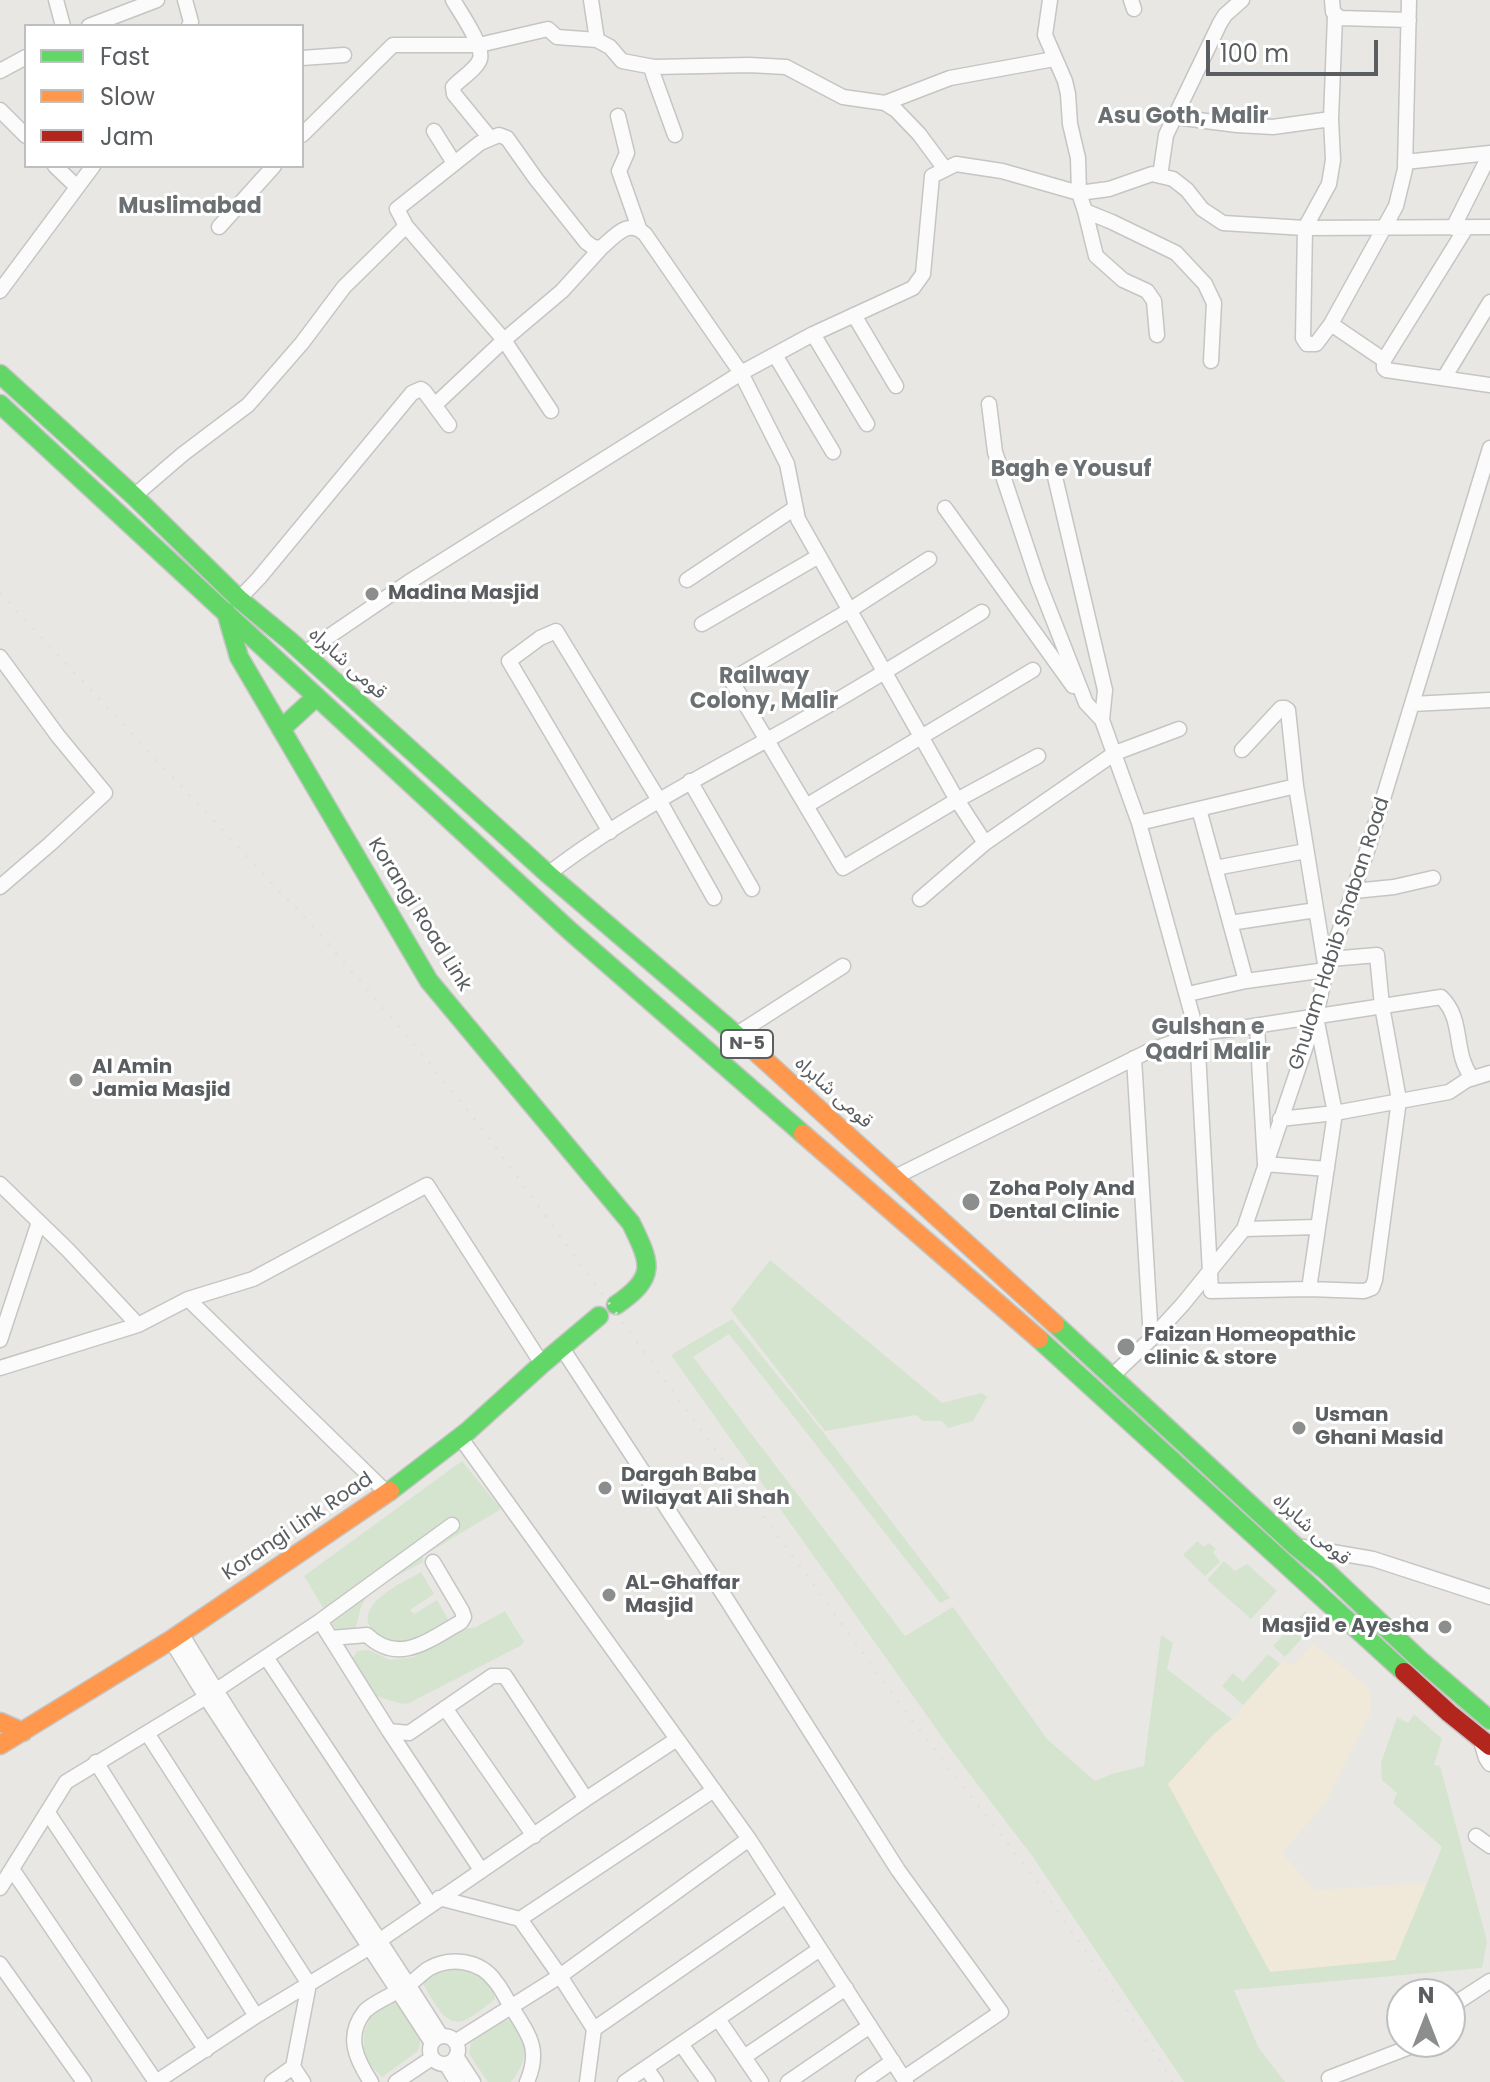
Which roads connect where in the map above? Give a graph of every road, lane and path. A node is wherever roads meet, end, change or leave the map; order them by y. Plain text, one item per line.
1 (56, 0) edge
2 (157, 0) edge
3 (185, 0) edge
4 (453, 0) edge
5 (591, 0) edge
6 (1050, 0) edge
7 (1242, 0) edge
8 (1332, 0) edge
9 (1409, 0) edge
10 (1335, 16) junction
11 (1409, 20) junction
12 (62, 24) edge
13 (94, 24) edge
14 (190, 24) edge
15 (597, 40) junction
16 (479, 45) junction
17 (344, 55) dead end
18 (24, 58) edge
19 (304, 58) edge
20 (1054, 59) junction
21 (654, 67) junction
22 (0, 71) edge
23 (885, 103) junction
24 (0, 110) edge
25 (618, 116) dead end
26 (1175, 117) junction
27 (1331, 119) junction
28 (304, 128) edge
29 (434, 131) dead end
30 (24, 134) edge
31 (675, 135) dead end
32 (490, 138) junction
33 (1490, 153) edge
34 (1405, 162) junction
35 (454, 163) junction
36 (57, 168) edge
37 (91, 168) edge
38 (272, 168) edge
39 (945, 169) junction
40 (1160, 176) junction
41 (77, 187) junction
42 (1079, 193) junction
43 (1085, 211) junction
44 (406, 226) junction
45 (219, 227) dead end
46 (1490, 227) edge
47 (639, 228) junction
48 (1305, 228) junction
49 (1460, 228) junction
50 (1383, 229) junction
51 (601, 248) junction
52 (0, 291) edge
53 (1490, 302) edge
54 (854, 315) junction
55 (1331, 324) junction
56 (813, 334) junction
57 (1157, 335) dead end
58 (504, 340) junction
59 (775, 355) junction
60 (1384, 360) junction
61 (1211, 361) dead end
62 (741, 373) junction
63 (0, 374) edge
64 (1444, 378) junction
65 (1490, 385) edge
66 (896, 386) dead end
67 (438, 402) dead end
68 (0, 404) edge
69 (989, 404) dead end
70 (551, 411) dead end
71 (867, 424) dead end
72 (449, 425) dead end
73 (1490, 448) edge
74 (833, 452) dead end
75 (1486, 471) edge
76 (1055, 477) dead end
77 (134, 496) junction
78 (795, 508) junction
79 (945, 508) dead end
80 (819, 556) junction
81 (929, 559) dead end
82 (687, 580) dead end
83 (232, 606) junction
84 (850, 610) junction
85 (982, 612) dead end
86 (702, 624) dead end
87 (303, 654) junction
88 (0, 657) edge
89 (1033, 670) dead end
90 (885, 672) junction
91 (316, 697) junction
92 (1490, 700) edge
93 (1086, 703) junction
94 (1412, 704) junction
95 (1102, 720) junction
96 (281, 729) junction
97 (1179, 729) dead end
98 (922, 737) junction
99 (767, 740) junction
100 (1242, 750) dead end
101 (1115, 753) junction
102 (1038, 756) dead end
103 (690, 781) junction
104 (1296, 786) junction
105 (659, 800) junction
106 (957, 800) junction
107 (806, 806) junction
108 (1199, 809) junction
109 (1139, 823) junction
110 (610, 832) junction
111 (985, 843) junction
112 (1306, 851) junction
113 (1215, 868) junction
114 (548, 874) junction
115 (1433, 878) dead end
116 (0, 887) edge
117 (752, 889) dead end
118 (1354, 891) junction
119 (714, 898) dead end
120 (920, 899) dead end
121 (1316, 910) junction
122 (1230, 923) junction
123 (1328, 965) junction
124 (843, 966) dead end
125 (1246, 981) junction
126 (1188, 994) junction
127 (1382, 1006) junction
128 (1316, 1016) junction
129 (1257, 1026) junction
130 (1197, 1033) junction
131 (737, 1034) junction
132 (1134, 1058) junction
133 (1490, 1073) edge
134 (1472, 1078) junction
135 (1399, 1100) junction
136 (1335, 1113) junction
137 (1280, 1119) junction
138 (1265, 1164) junction
139 (1327, 1169) junction
140 (893, 1178) junction
141 (0, 1184) edge
142 (39, 1222) junction
143 (1318, 1227) junction
144 (1244, 1229) junction
145 (1210, 1271) junction
146 (1309, 1289) junction
147 (188, 1299) junction
148 (616, 1305) dead end
149 (599, 1316) dead end
150 (138, 1325) junction
151 (1151, 1339) junction
152 (0, 1340) edge
153 (562, 1348) junction
154 (542, 1364) junction
155 (0, 1368) edge
156 (1112, 1376) junction
157 (460, 1437) junction
158 (387, 1493) junction
159 (1261, 1515) junction
160 (452, 1525) dead end
161 (1249, 1532) junction
162 (1294, 1545) junction
163 (433, 1562) dead end
164 (1490, 1597) edge
165 (320, 1621) junction
166 (176, 1636) junction
167 (331, 1638) junction
168 (266, 1657) junction
169 (210, 1694) junction
170 (445, 1708) junction
171 (1489, 1718) edge
172 (0, 1722) edge
173 (389, 1731) junction
174 (23, 1732) junction
175 (147, 1733) junction
176 (677, 1739) junction
177 (1485, 1742) edge
178 (0, 1745) edge
179 (96, 1762) junction
180 (1490, 1764) edge
181 (714, 1790) junction
182 (586, 1799) junction
183 (48, 1813) junction
184 (534, 1836) junction
185 (1476, 1836) dead end
186 (749, 1839) junction
187 (1490, 1846) edge
188 (12, 1869) junction
189 (481, 1870) junction
190 (0, 1888) edge
191 (786, 1896) junction
192 (435, 1901) junction
193 (520, 1919) junction
194 (375, 1943) junction
195 (820, 1949) junction
196 (0, 1964) edge
197 (560, 1976) junction
198 (1490, 1981) edge
199 (309, 1984) junction
200 (403, 1988) junction
201 (846, 1988) junction
202 (1466, 1997) edge
203 (511, 2007) junction
204 (256, 2016) junction
205 (718, 2019) junction
206 (870, 2026) junction
207 (594, 2029) junction
208 (681, 2044) junction
209 (206, 2050) junction
210 (444, 2050) junction
211 (1386, 2056) edge
212 (744, 2057) junction
213 (893, 2061) junction
214 (293, 2067) junction
215 (646, 2068) junction
216 (1329, 2078) dead end
217 (905, 2080) edge
218 (84, 2082) edge
219 (272, 2082) edge
220 (303, 2082) edge
221 (371, 2082) edge
222 (396, 2082) edge
223 (457, 2082) edge
224 (473, 2082) edge
225 (527, 2082) edge
226 (587, 2082) edge
227 (625, 2082) edge
228 (656, 2082) edge
229 (708, 2082) edge
230 (761, 2082) edge
231 (788, 2082) edge
232 (863, 2082) edge

1 - 12 street
2 - 13 street
3 - 14 street
4 - 16 street
5 - 15 street
6 - 20 street
7 - 26 street
8 - 10 street
9 - 11 street
10 - 11 street
10 - 27 street
11 - 34 street
15 - 16 street
15 - 21 street
16 - 28 street
16 - 32 street
17 - 19 street
18 - 22 street
20 - 23 street
20 - 42 street
21 - 23 street
21 - 31 street
23 - 39 street
24 - 30 street
25 - 47 street
26 - 27 street
26 - 40 street
27 - 48 street
29 - 35 street
32 - 35 street
32 - 51 street
33 - 34 street
33 - 49 street
34 - 50 street
35 - 44 street
36 - 41 street
37 - 41 street
38 - 45 street
39 - 42 street
39 - 54 street
40 - 42 street
40 - 48 street
41 - 52 street
42 - 43 street
43 - 57 street
43 - 61 street
44 - 58 street
44 - 77 street
46 - 49 street
47 - 51 street
47 - 62 street
48 - 50 street
48 - 55 street
49 - 50 street
49 - 60 street
50 - 55 street
51 - 58 street
53 - 64 street
54 - 56 street
54 - 66 street
55 - 60 street
56 - 59 street
56 - 71 street
58 - 67 street
58 - 70 street
59 - 62 street
59 - 74 street
60 - 64 street
62 - 78 street
62 - 87 street
63 - 77 main road, قومی شاہراہ / N-5
64 - 65 street
68 - 83 main road, قومی شاہراہ / N-5
69 - 93 street
72 - 83 street
73 - 75 street, Ghulam Habib Shaban Road
75 - 94 street, Ghulam Habib Shaban Road
76 - 95 street
77 - 83 main road, قومی شاہراہ / N-5
78 - 80 street
78 - 82 street
79 - 93 street
80 - 84 street
80 - 86 street
81 - 84 street
83 - 87 main road, قومی شاہراہ / N-5
83 - 91 main road, قومی شاہراہ / N-5
83 - 96 main road, Korangi Road Link
84 - 90 street
84 - 99 street
85 - 90 street
87 - 114 main road, قومی شاہراہ / N-5
88 - 116 street
89 - 98 street
90 - 98 street
90 - 99 street
91 - 96 main road
91 - 161 main road, قومی شاہراہ / N-5
92 - 94 street
93 - 95 street
94 - 118 street, Ghulam Habib Shaban Road
95 - 101 street
96 - 148 main road, Korangi Road Link
97 - 101 street
98 - 106 street
98 - 107 street
99 - 103 street
99 - 107 street
100 - 104 street
101 - 109 street
101 - 111 street
102 - 106 street
103 - 105 street
103 - 117 street
104 - 108 street
104 - 112 street
105 - 110 street
105 - 110 street
105 - 119 street
106 - 107 street
106 - 111 street
108 - 109 street
108 - 113 street
109 - 126 street
110 - 114 street
111 - 120 street
112 - 113 street
112 - 121 street
113 - 122 street
114 - 131 main road, قومی شاہراہ / N-5
115 - 118 street
118 - 123 street, Ghulam Habib Shaban Road
121 - 122 street
121 - 123 street
122 - 125 street
123 - 125 street
123 - 127 street
123 - 128 street, Ghulam Habib Shaban Road
124 - 131 street
125 - 126 street
126 - 130 street
127 - 128 street
127 - 134 street
127 - 135 street
128 - 129 street
128 - 136 street
128 - 137 street, Ghulam Habib Shaban Road
129 - 130 street
129 - 138 street
130 - 132 street
130 - 145 street
131 - 140 main road, قومی شاہراہ / N-5
132 - 140 street
132 - 151 street
133 - 134 street
134 - 135 street
135 - 136 street
135 - 146 street
136 - 137 street
136 - 139 street
137 - 138 street, Ghulam Habib Shaban Road
138 - 139 street
138 - 144 street, Ghulam Habib Shaban Road
139 - 143 street
140 - 156 main road, قومی شاہراہ / N-5
141 - 142 street
142 - 150 street
142 - 152 street
143 - 144 street
143 - 146 street
144 - 145 street, Ghulam Habib Shaban Road
145 - 146 street
145 - 151 street, Ghulam Habib Shaban Road
147 - 150 street
147 - 154 street
147 - 158 street
149 - 153 main road, Korangi Link Road
150 - 155 street
151 - 156 street, Ghulam Habib Shaban Road
153 - 154 main road, Korangi Link Road
153 - 217 street
154 - 157 main road, Korangi Link Road
156 - 159 main road, قومی شاہراہ / N-5
157 - 158 main road, Korangi Link Road
157 - 176 street
158 - 166 main road, Korangi Link Road
159 - 161 main road
159 - 162 main road, قومی شاہراہ / N-5
160 - 165 street
161 - 177 main road, قومی شاہراہ / N-5
162 - 164 street
162 - 171 main road, قومی شاہراہ / N-5
163 - 167 street
165 - 167 street
165 - 168 street
166 - 169 street
166 - 174 main road, Korangi Link Road
167 - 173 street
168 - 169 street
168 - 192 street
169 - 175 street
169 - 194 street
170 - 173 street
170 - 182 street
170 - 184 street
172 - 174 main road
173 - 189 street
174 - 178 main road, Korangi Link Road
175 - 179 street
175 - 199 street
176 - 181 street
176 - 182 street
177 - 180 street
179 - 183 street
179 - 204 street
181 - 186 street
181 - 193 street
182 - 184 street
183 - 188 street
183 - 209 street
184 - 189 street
185 - 187 street
186 - 191 street
186 - 197 street
188 - 190 street
188 - 209 street
189 - 192 street
191 - 195 street
191 - 207 street
192 - 193 street
192 - 194 street
193 - 197 street
194 - 199 street
194 - 200 street
195 - 201 street
195 - 205 street
196 - 218 street
197 - 203 street
197 - 207 street
198 - 202 street
199 - 204 street
199 - 214 street
200 - 203 street
200 - 210 street
200 - 221 street
201 - 206 street
201 - 212 street
203 - 210 street
203 - 225 street
204 - 209 street
205 - 208 street
205 - 212 street
206 - 213 street
206 - 231 street
207 - 226 street
208 - 215 street
208 - 229 street
210 - 222 street
210 - 223 street
210 - 224 street
211 - 216 street
212 - 230 street
213 - 217 street
213 - 232 street
214 - 219 street
214 - 220 street
215 - 227 street
215 - 228 street

